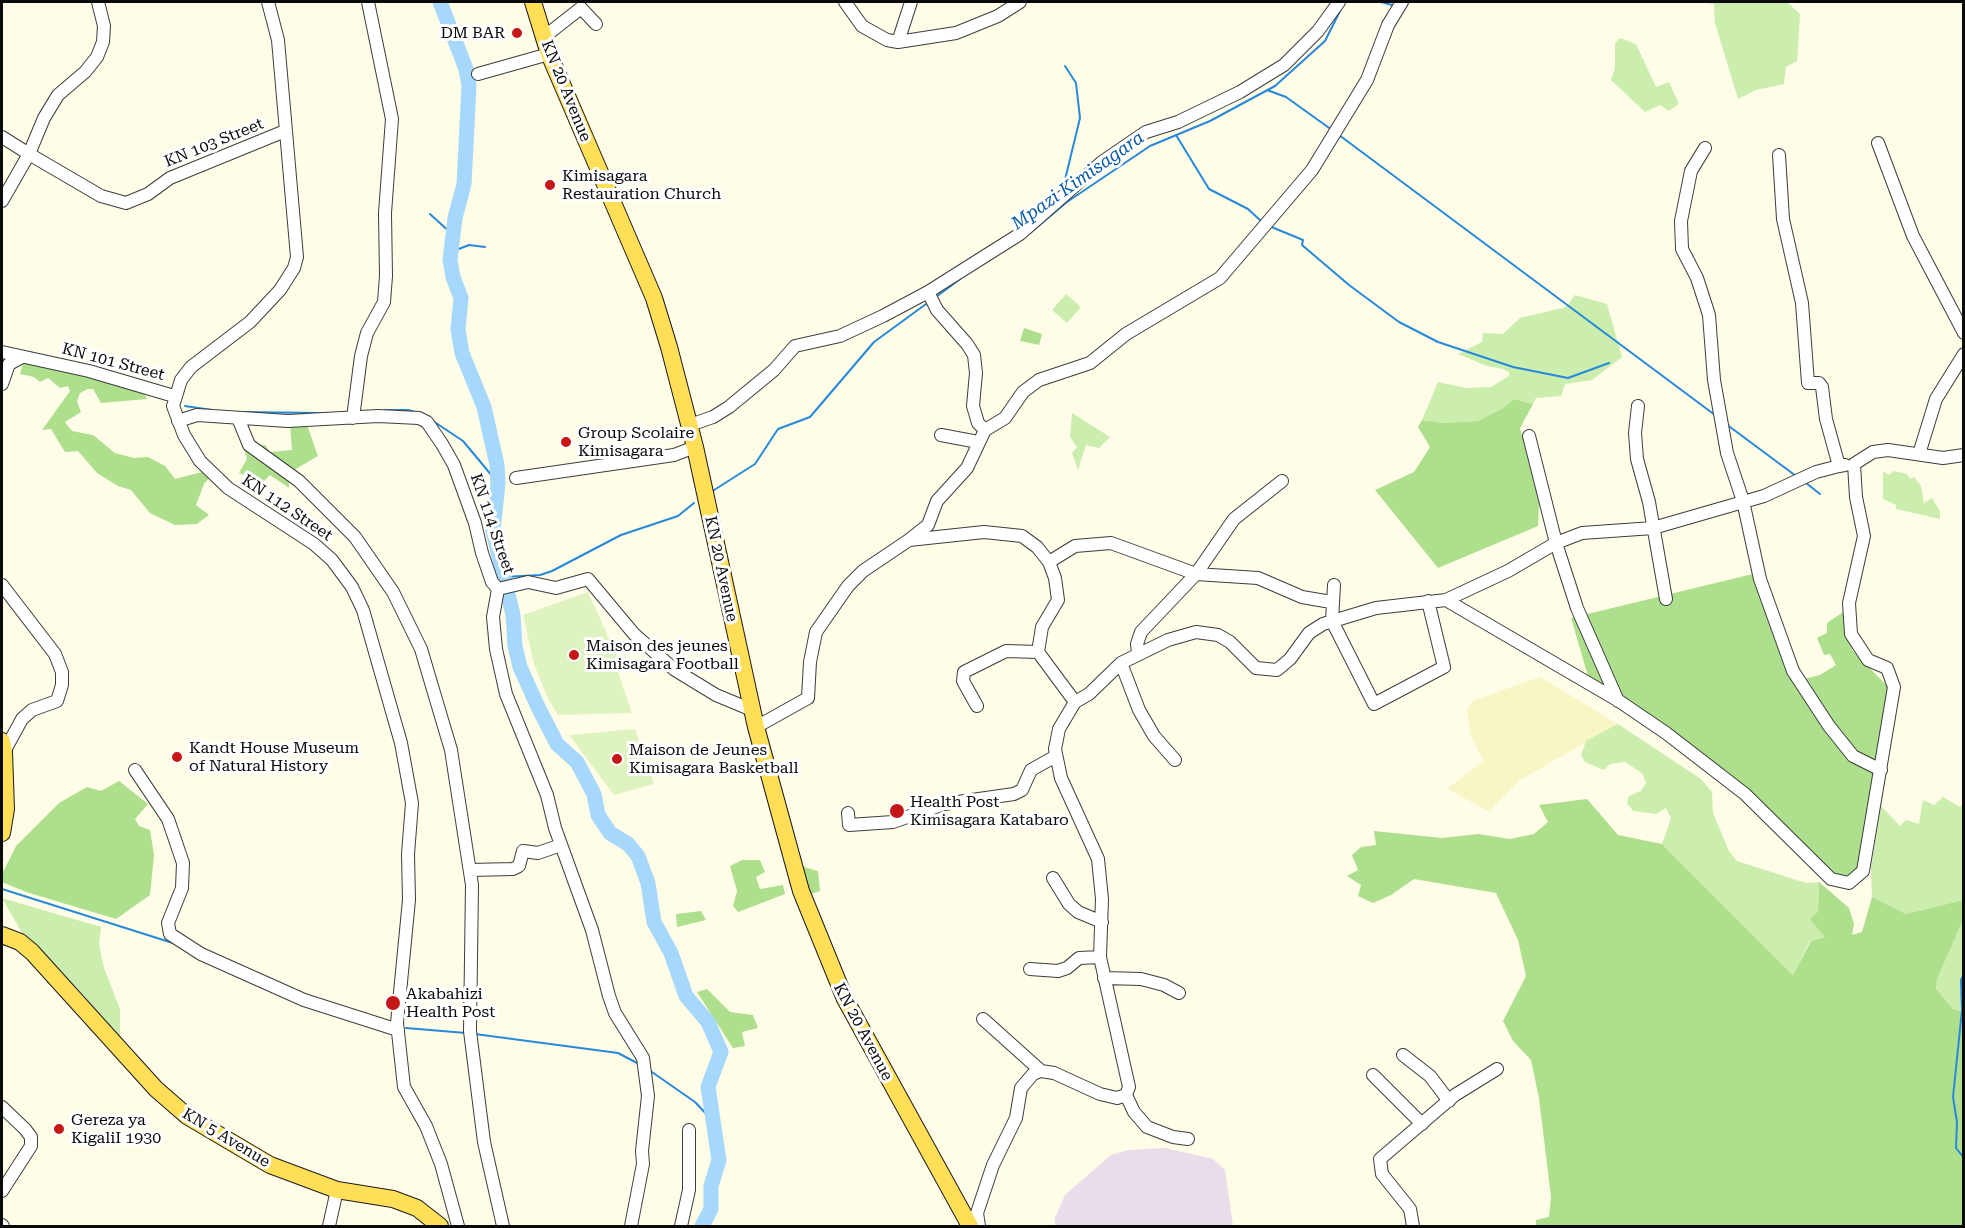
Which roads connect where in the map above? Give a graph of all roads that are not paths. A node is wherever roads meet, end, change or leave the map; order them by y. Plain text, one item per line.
1 (98, 2) edge
2 (268, 2) edge
3 (368, 2) edge
4 (532, 2) edge
5 (845, 2) edge
6 (911, 2) edge
7 (1020, 2) edge
8 (1339, 2) edge
9 (1402, 2) edge
10 (578, 5) edge
11 (596, 24) dead end
12 (544, 37) junction
13 (898, 42) junction
14 (549, 54) junction
15 (478, 74) dead end
16 (285, 132) junction
17 (2, 137) edge
18 (1878, 143) dead end
19 (1705, 148) dead end
20 (29, 154) junction
21 (1779, 155) dead end
22 (2, 201) edge
23 (928, 292) junction
24 (1964, 333) edge
25 (2, 352) edge
26 (1964, 354) edge
27 (22, 357) junction
28 (2, 384) edge
29 (174, 396) junction
30 (1638, 406) dead end
31 (238, 418) junction
32 (353, 418) junction
33 (178, 421) junction
34 (690, 424) junction
35 (985, 430) junction
36 (940, 435) dead end
37 (1529, 436) dead end
38 (978, 442) junction
39 (695, 447) junction
40 (1919, 454) junction
41 (1964, 455) edge
42 (1854, 464) junction
43 (1839, 466) junction
44 (516, 478) dead end
45 (1282, 481) dead end
46 (1743, 501) junction
47 (1653, 528) junction
48 (909, 540) junction
49 (1556, 543) junction
50 (1049, 562) junction
51 (1196, 574) junction
52 (2, 585) edge
53 (1334, 585) dead end
54 (498, 589) junction
55 (1666, 599) dead end
56 (1446, 600) junction
57 (1428, 601) junction
58 (1331, 602) junction
59 (1332, 621) junction
60 (1038, 652) junction
61 (1138, 653) junction
62 (1121, 663) junction
63 (1618, 701) junction
64 (1075, 702) junction
65 (978, 706) dead end
66 (752, 710) junction
67 (756, 727) junction
68 (3, 747) edge
69 (1056, 756) junction
70 (1175, 760) dead end
71 (135, 770) dead end
72 (1881, 770) junction
73 (848, 813) dead end
74 (2, 833) edge
75 (561, 844) junction
76 (470, 870) junction
77 (1053, 878) dead end
78 (1102, 921) junction
79 (2, 935) edge
80 (1100, 957) junction
81 (1030, 969) dead end
82 (1104, 978) junction
83 (1179, 993) dead end
84 (983, 1019) dead end
85 (398, 1030) junction
86 (1403, 1054) dead end
87 (1497, 1070) dead end
88 (1041, 1071) junction
89 (1373, 1075) dead end
90 (1126, 1095) junction
91 (1449, 1101) junction
92 (2, 1107) edge
93 (1422, 1124) junction
94 (689, 1130) dead end
95 (1188, 1139) dead end
96 (337, 1190) junction
97 (2, 1191) edge
98 (329, 1227) edge
99 (440, 1227) edge
100 (458, 1227) edge
101 (503, 1227) edge
102 (632, 1227) edge
103 (681, 1227) edge
104 (970, 1227) edge
105 (978, 1227) edge
106 (1413, 1227) edge

1 - 20 street
2 - 16 street
3 - 32 street
4 - 12 main road, KN 20 Avenue
5 - 13 street
6 - 13 street
7 - 13 street
8 - 23 street
9 - 35 street
10 - 11 street
10 - 12 street
12 - 14 main road, KN 20 Avenue
14 - 15 street
14 - 34 main road, KN 20 Avenue
16 - 20 street, KN 103 Street
16 - 29 street
17 - 20 street, KN 103 Street
18 - 24 street
19 - 46 street
20 - 22 street
21 - 43 street
23 - 34 street
23 - 35 street
25 - 27 street, KN 101 Street
26 - 40 street
27 - 28 street
27 - 29 street, KN 101 Street
29 - 33 street, KN 112 Street
30 - 47 street
31 - 32 street, KN 114 Street
31 - 33 street, KN 114 Street
31 - 76 street
32 - 54 street, KN 114 Street
33 - 85 street, KN 112 Street
34 - 39 main road, KN 20 Avenue
35 - 38 street
36 - 38 street
37 - 49 street
38 - 48 street
39 - 44 street
39 - 66 main road, KN 20 Avenue
40 - 41 street
40 - 42 street
42 - 43 street
42 - 72 street
43 - 46 street
45 - 51 street
46 - 47 street
46 - 72 street
47 - 49 street
47 - 55 street
48 - 50 street
48 - 67 street
49 - 56 street
49 - 63 street
50 - 51 street
50 - 60 street
51 - 58 street
51 - 61 street
52 - 68 street
53 - 58 street
54 - 66 street, KN 114 Street
54 - 75 street
56 - 57 street
56 - 63 street
57 - 59 street
57 - 59 street
58 - 59 street
59 - 61 street
60 - 64 street
60 - 65 street
61 - 62 street
62 - 64 street
62 - 70 street
63 - 72 street
64 - 69 street
66 - 67 main road, KN 20 Avenue
67 - 104 main road, KN 20 Avenue
68 - 74 main road
69 - 73 street
69 - 78 street
71 - 85 street
75 - 76 street
75 - 102 street
76 - 101 street
77 - 78 street
78 - 80 street
79 - 96 main road, KN 5 Avenue
80 - 81 street
80 - 82 street
82 - 83 street
82 - 90 street
84 - 88 street
85 - 100 street, KN 112 Street
86 - 91 street
87 - 91 street
88 - 90 street
88 - 105 street
89 - 93 street
90 - 95 street
91 - 93 street
92 - 97 street
93 - 106 street
94 - 103 street
96 - 98 street
96 - 99 main road, KN 5 Avenue

